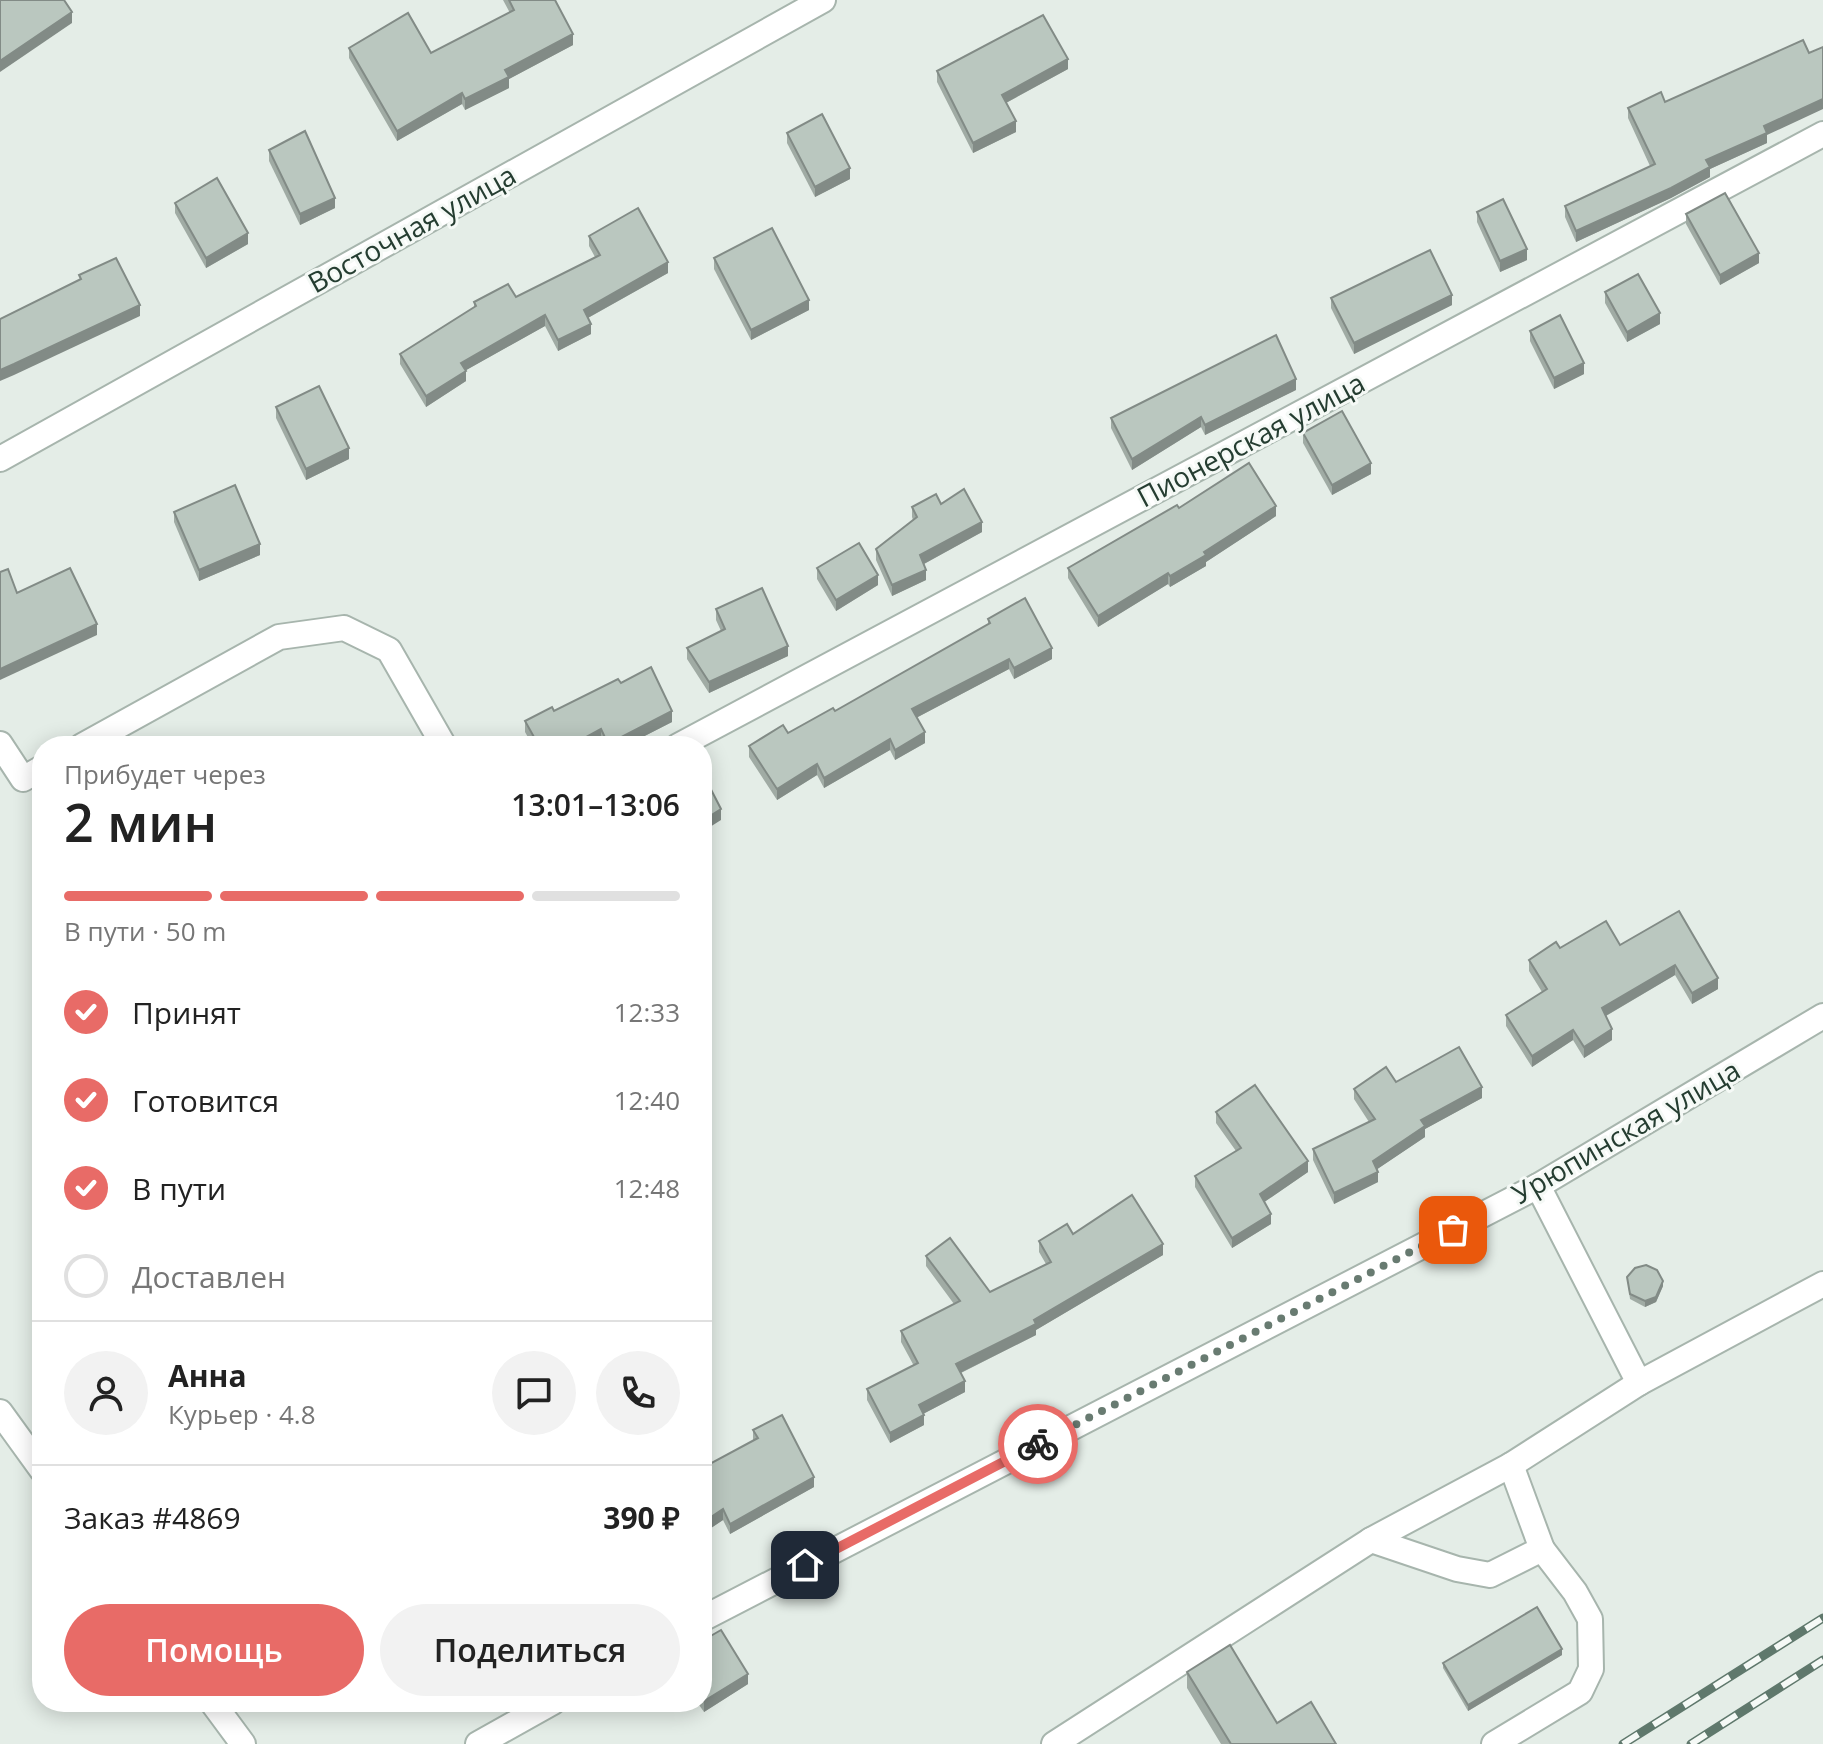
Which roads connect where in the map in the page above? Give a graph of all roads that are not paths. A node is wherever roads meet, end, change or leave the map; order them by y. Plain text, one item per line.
1 (823, 0) edge
2 (1823, 134) edge
3 (0, 459) edge
4 (100, 736) edge
5 (438, 736) edge
6 (697, 736) edge
7 (0, 744) edge
8 (32, 774) edge
9 (1823, 1016) edge
10 (1538, 1186) junction
11 (1823, 1284) edge
12 (1639, 1383) junction
13 (0, 1412) edge
14 (32, 1456) edge
15 (1511, 1465) junction
16 (1371, 1540) junction
17 (1542, 1549) junction
18 (712, 1614) edge
19 (219, 1712) edge
20 (535, 1712) edge
21 (243, 1744) edge
22 (478, 1744) edge
23 (1054, 1744) edge
24 (1494, 1744) edge

1 - 3 street, Восточная улица
2 - 6 street, Пионерская улица
4 - 5 street
7 - 8 street
9 - 10 street, Урюпинская улица
10 - 12 street
10 - 18 street, Урюпинская улица
11 - 12 street
12 - 15 street
13 - 14 street
15 - 16 street
15 - 17 street
16 - 17 street
16 - 23 street
17 - 24 street
19 - 21 street
20 - 22 street

